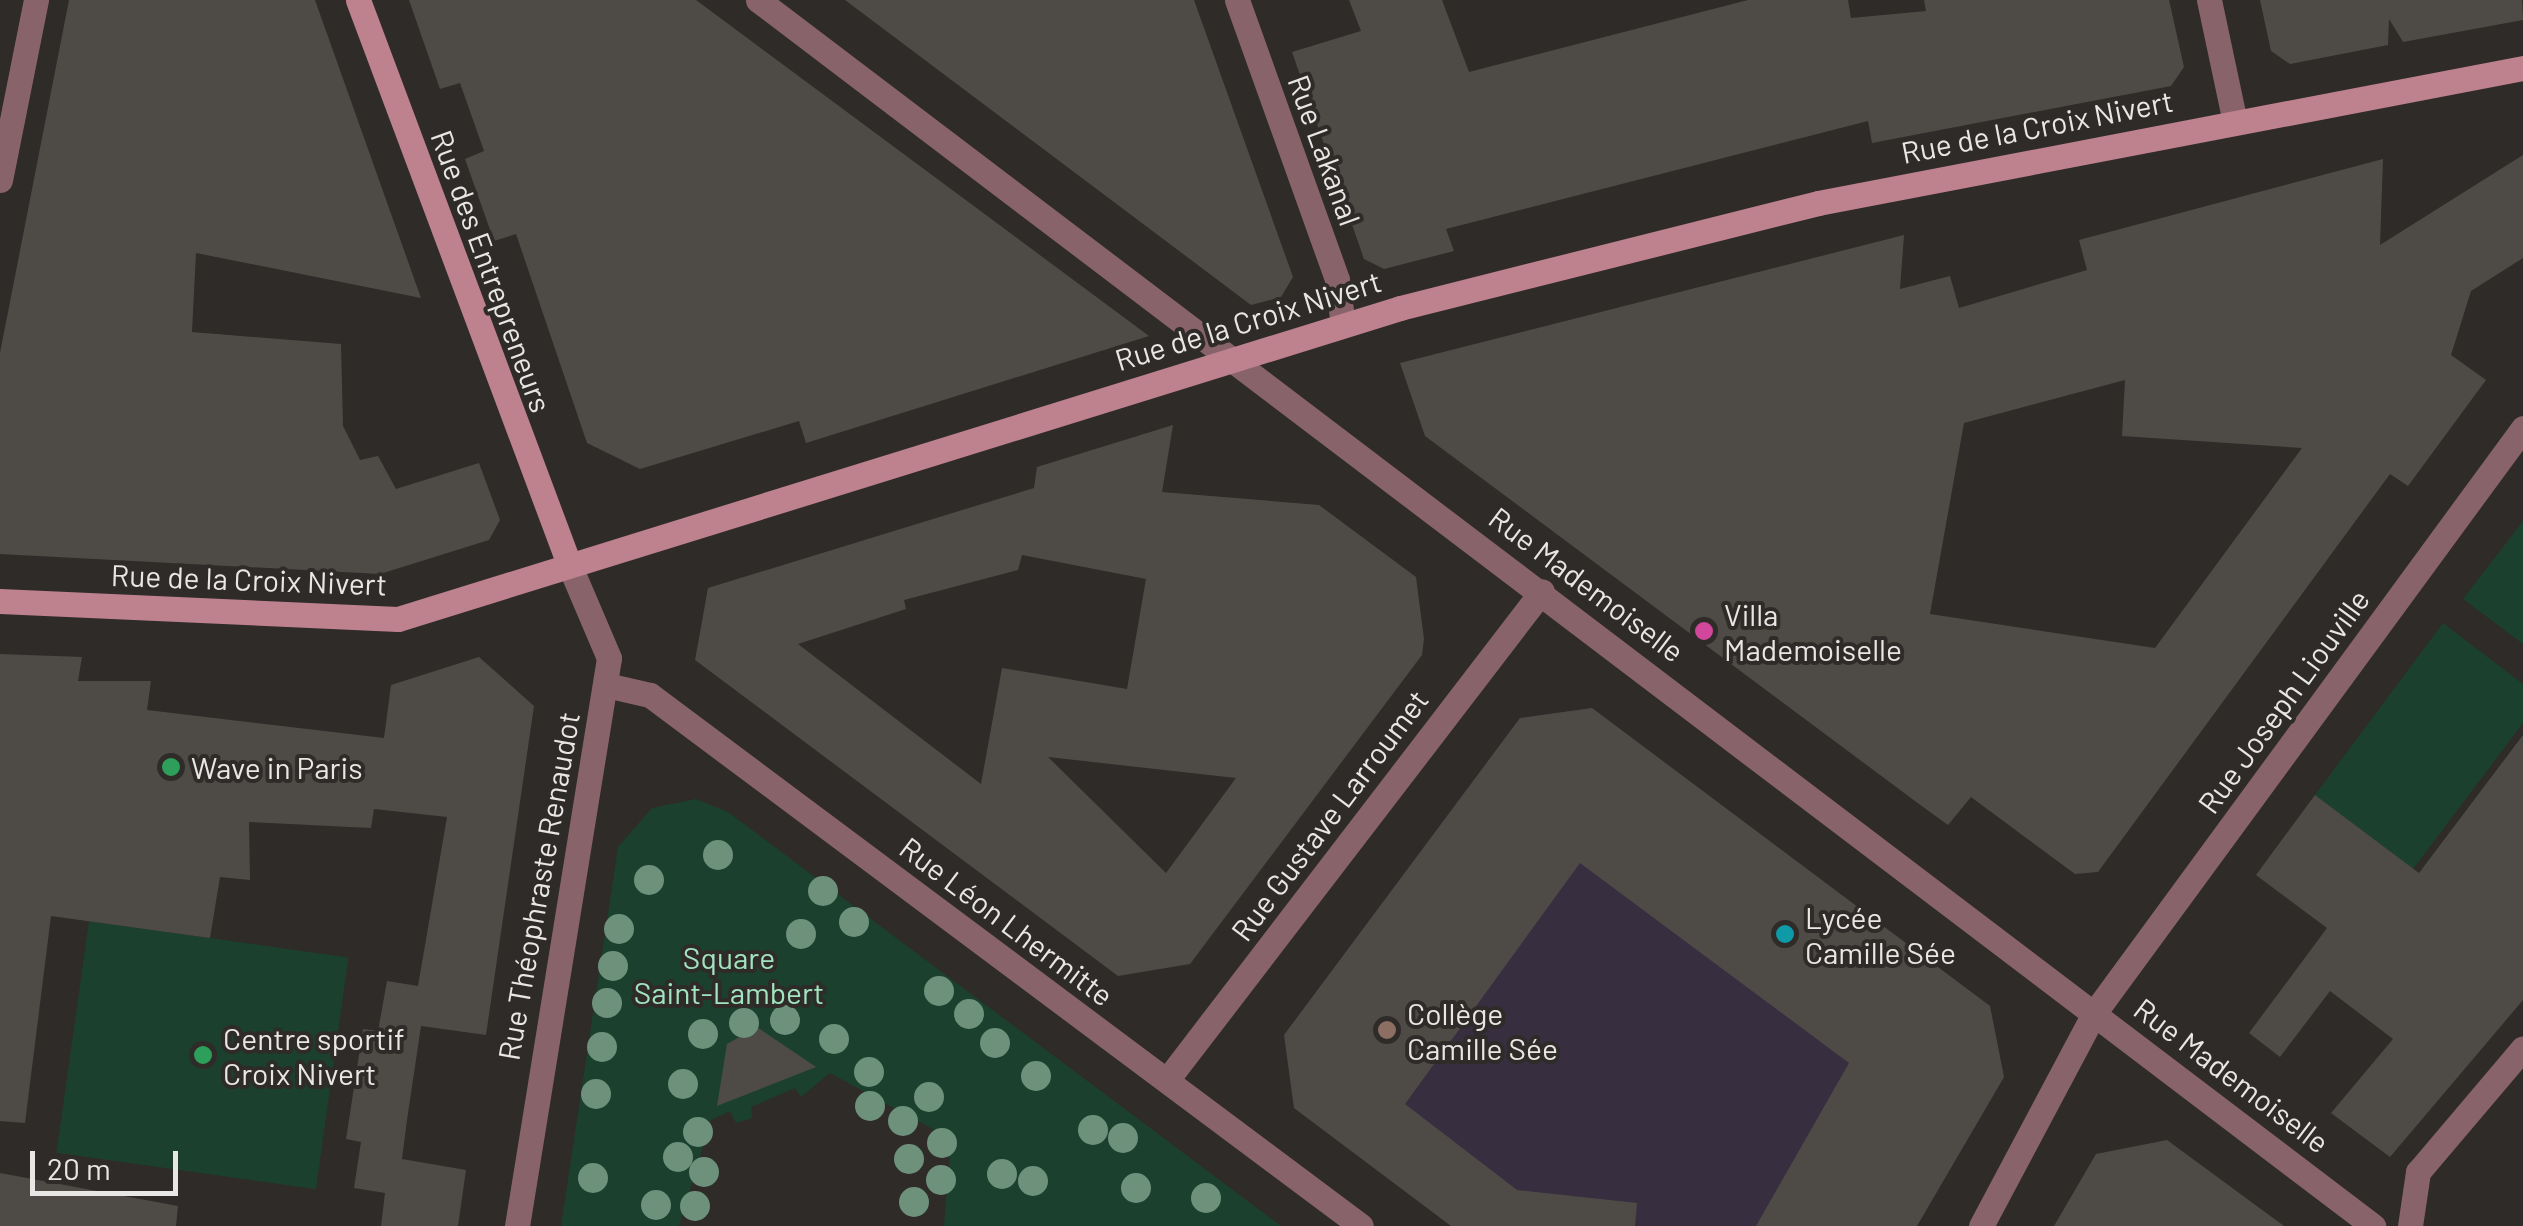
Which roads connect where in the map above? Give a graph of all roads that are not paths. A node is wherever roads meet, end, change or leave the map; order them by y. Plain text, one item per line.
1 (36, 0) edge
2 (358, 0) edge
3 (758, 0) edge
4 (1237, 0) edge
5 (2209, 0) edge
6 (2523, 68) edge
7 (2234, 118) junction
8 (0, 180) edge
9 (1344, 325) junction
10 (1233, 356) junction
11 (2523, 428) edge
12 (569, 564) junction
13 (1542, 591) junction
14 (0, 600) edge
15 (606, 685) junction
16 (2095, 1012) junction
17 (2523, 1048) edge
18 (1167, 1080) junction
19 (517, 1226) edge
20 (1361, 1226) edge
21 (1981, 1226) edge
22 (2373, 1226) edge
23 (2410, 1226) edge

1 - 8 street
2 - 12 street, Rue des Entrepreneurs
3 - 10 street, Rue Mademoiselle
4 - 9 street, Rue Lakanal
5 - 7 street
6 - 7 street, Rue de la Croix Nivert
7 - 9 street, Rue de la Croix Nivert
9 - 10 street, Rue de la Croix Nivert
10 - 12 street, Rue de la Croix Nivert
10 - 13 street, Rue Mademoiselle
11 - 16 street, Rue Joseph Liouville
12 - 14 street, Rue de la Croix Nivert
12 - 15 street, Rue Théophraste Renaudot
13 - 16 street, Rue Mademoiselle
13 - 18 street, Rue Gustave Larroumet
15 - 18 street, Rue Léon Lhermitte
15 - 19 street, Rue Théophraste Renaudot
16 - 21 street, Rue Joseph Liouville
16 - 22 street, Rue Mademoiselle
17 - 23 street
18 - 20 street, Rue Léon Lhermitte

